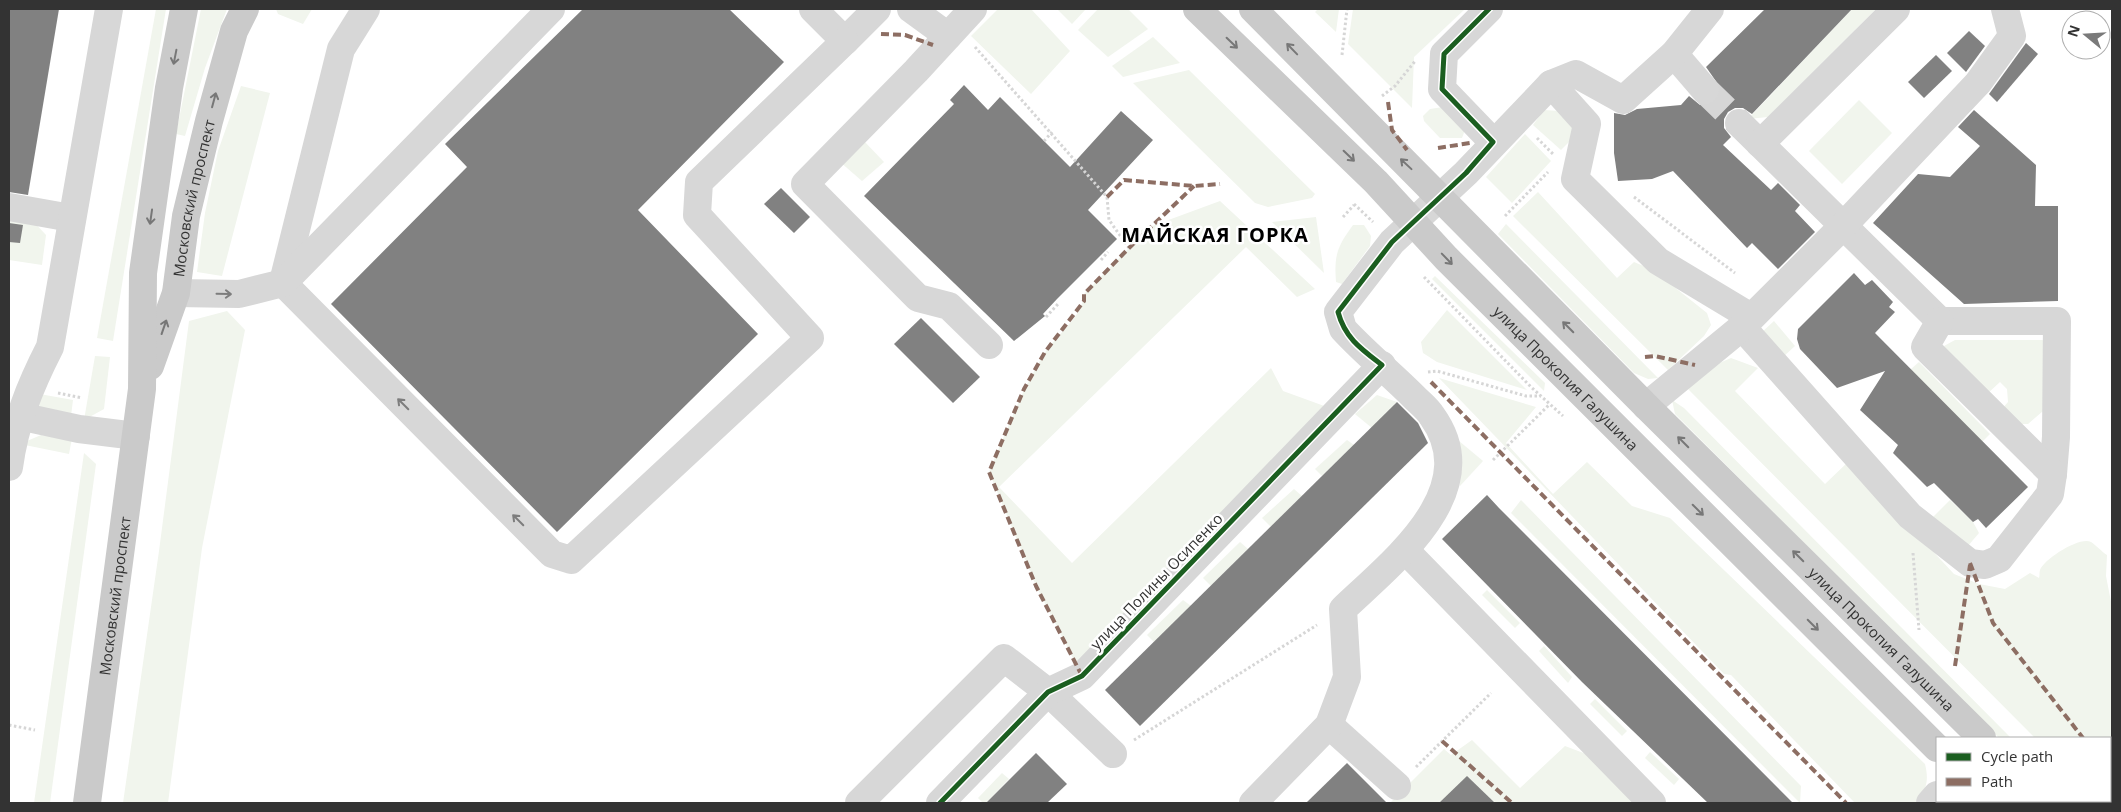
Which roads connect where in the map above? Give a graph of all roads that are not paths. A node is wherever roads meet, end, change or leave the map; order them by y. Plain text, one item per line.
1 (109, 9) edge
2 (184, 9) edge
3 (245, 9) edge
4 (366, 9) edge
5 (551, 9) edge
6 (812, 9) edge
7 (877, 9) edge
8 (911, 9) edge
9 (1197, 9) edge
10 (1253, 9) edge
11 (1489, 9) edge
12 (1710, 9) edge
13 (1896, 9) edge
14 (2004, 9) edge
15 (959, 24) edge
16 (845, 41) junction
17 (1674, 54) junction
18 (1551, 84) junction
19 (1705, 90) tunnel mouth
20 (1739, 123) tunnel mouth
21 (1493, 142) junction
22 (1760, 144) junction
23 (1442, 198) junction
24 (9, 207) edge
25 (71, 218) junction
26 (1414, 224) junction
27 (1843, 226) junction
28 (283, 283) junction
29 (176, 293) junction
30 (1754, 314) junction
31 (1940, 321) junction
32 (989, 345) dead end
33 (1382, 365) junction
34 (142, 389) junction
35 (1646, 406) junction
36 (19, 416) junction
37 (136, 436) junction
38 (9, 467) edge
39 (2053, 474) junction
40 (1405, 550) junction
41 (1048, 692) junction
42 (1329, 725) junction
43 (1981, 737) edge
44 (1936, 747) edge
45 (1113, 754) road end
46 (1397, 786) dead end
47 (87, 803) edge
48 (859, 803) edge
49 (940, 803) edge
50 (1253, 803) edge
51 (1652, 803) edge

1 - 25 street
2 -> 34 main road, Московский проспект
29 -> 3 main road, Московский проспект
4 - 28 street
5 - 28 street
6 - 16 street
7 - 16 street
8 - 15 street
9 -> 26 main road, улица Прокопия Галушина
23 -> 10 main road, улица Прокопия Галушина
11 - 21 street
12 - 17 street
13 - 22 street
14 - 27 street
15 - 32 street
16 -> 28 street
17 - 18 street
17 - 19 street
18 - 21 street
18 - 30 street
20 - 22 street
21 - 23 street
22 - 27 street
23 - 26 street
35 -> 23 main road, улица Прокопия Галушина
24 - 25 street
25 - 36 street
26 - 33 street
26 -> 44 main road, улица Прокопия Галушина
27 - 30 street
27 - 31 street
29 -> 28 street
34 -> 29 main road, Московский проспект
30 - 35 street
30 - 39 street
31 - 39 street
31 - 39 street
33 - 40 street
33 - 41 street, улица Полины Осипенко
34 - 37 main road, Московский проспект
43 -> 35 main road, улица Прокопия Галушина
36 - 37 street
36 - 38 street
37 - 47 main road, Московский проспект
40 - 42 street
40 - 51 street
41 - 45 street
41 - 48 street
41 - 49 street, улица Полины Осипенко
42 - 46 street
42 - 50 street

